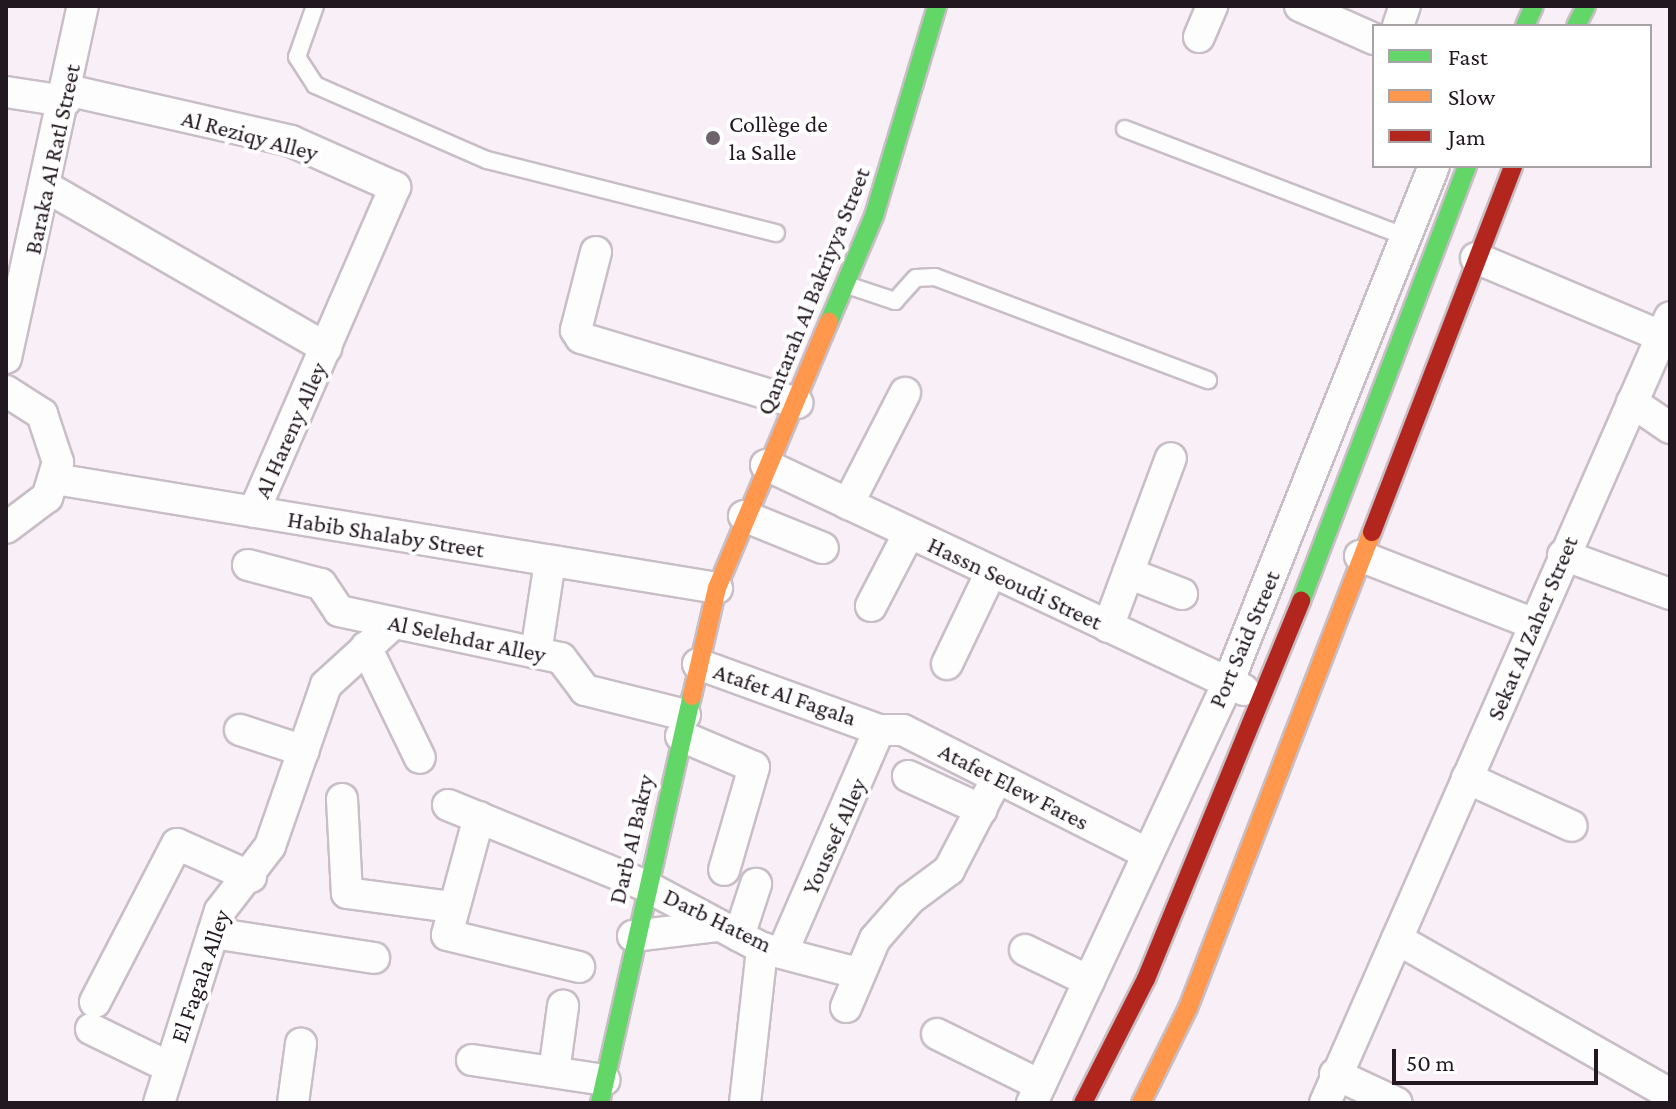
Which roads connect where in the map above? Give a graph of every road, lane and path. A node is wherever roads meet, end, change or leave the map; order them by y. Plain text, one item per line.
1 (83, 6) edge
2 (315, 6) edge
3 (937, 6) edge
4 (1212, 6) edge
5 (1300, 6) edge
6 (1586, 6) edge
7 (1577, 24) edge
8 (1199, 37) dead end
9 (1372, 38) edge
10 (6, 92) edge
11 (66, 96) junction
12 (1125, 129) dead end
13 (1433, 168) edge
14 (1466, 168) edge
15 (1512, 168) edge
16 (48, 188) junction
17 (776, 233) dead end
18 (1407, 237) junction
19 (596, 252) dead end
20 (1476, 258) junction
21 (847, 285) junction
22 (1666, 330) edge
23 (326, 348) junction
24 (6, 358) edge
25 (1208, 380) dead end
26 (6, 391) edge
27 (905, 393) dead end
28 (1632, 402) junction
29 (797, 403) junction
30 (1670, 428) edge
31 (1171, 458) dead end
32 (766, 465) junction
33 (55, 479) junction
34 (848, 504) junction
35 (254, 512) junction
36 (744, 516) junction
37 (6, 528) edge
38 (909, 533) junction
39 (823, 548) dead end
40 (1563, 555) junction
41 (1360, 556) junction
42 (550, 561) junction
43 (248, 565) dead end
44 (991, 572) junction
45 (1128, 573) junction
46 (717, 588) junction
47 (1182, 594) dead end
48 (1670, 594) edge
49 (871, 606) dead end
50 (394, 623) junction
51 (1534, 624) junction
52 (1108, 627) junction
53 (366, 647) junction
54 (536, 653) junction
55 (698, 664) junction
56 (947, 664) dead end
57 (1228, 683) junction
58 (1264, 699) junction
59 (683, 725) junction
60 (875, 727) junction
61 (240, 730) dead end
62 (304, 751) junction
63 (420, 758) dead end
64 (908, 776) dead end
65 (997, 778) junction
66 (1467, 778) junction
67 (342, 799) dead end
68 (448, 805) dead end
69 (982, 810) junction
70 (479, 817) junction
71 (1572, 826) dead end
72 (1147, 853) junction
73 (724, 870) dead end
74 (251, 877) junction
75 (756, 884) dead end
76 (644, 885) junction
77 (452, 907) junction
78 (213, 933) junction
79 (633, 936) junction
80 (1397, 939) junction
81 (751, 940) junction
82 (1025, 950) dead end
83 (374, 958) dead end
84 (579, 967) dead end
85 (857, 973) junction
86 (1089, 981) junction
87 (563, 1006) dead end
88 (846, 1007) dead end
89 (937, 1034) dead end
90 (301, 1044) dead end
91 (472, 1060) dead end
92 (169, 1067) junction
93 (554, 1072) junction
94 (1335, 1074) junction
95 (603, 1091) edge
96 (1036, 1094) edge
97 (1670, 1094) edge
98 (165, 1101) edge
99 (293, 1103) edge
100 (745, 1103) edge
101 (1083, 1103) edge
102 (1141, 1103) edge
103 (1325, 1103) edge
104 (1397, 1103) edge

1 - 11 street, Baraka Al Ratl Street
2 - 17 lane
3 - 21 main road, Qantarah Al Bakriyya Street
4 - 8 street
5 - 9 street
6 - 7 main road
10 - 11 street, Al Reziqy Alley
11 - 16 street, Baraka Al Ratl Street
11 - 23 street, Al Reziqy Alley
12 - 18 lane
13 - 18 street, Port Said Street
14 - 58 main road, Port Said Street
15 - 20 main road
16 - 23 street
16 - 24 street, Baraka Al Ratl Street
18 - 57 street, Port Said Street
19 - 29 street
20 - 22 street
20 - 41 main road
21 - 25 lane
21 - 29 main road, Qantarah Al Bakriyya Street
22 - 28 street, Sekat Al Zaher Street
23 - 35 street, Al Hareny Alley
26 - 33 street
27 - 34 street
28 - 30 street
28 - 40 street, Sekat Al Zaher Street
29 - 32 main road, Qantarah Al Bakriyya Street
31 - 45 street
32 - 34 street, Hassn Seoudi Street
32 - 36 main road, Qantarah Al Bakriyya Street
33 - 35 street, Habib Shalaby Street
33 - 37 street
34 - 38 street, Hassn Seoudi Street
35 - 42 street, Habib Shalaby Street
36 - 39 street
36 - 46 main road, Qantarah Al Bakriyya Street
38 - 44 street, Hassn Seoudi Street
38 - 49 street
40 - 48 street
40 - 51 street, Sekat Al Zaher Street
41 - 51 street
41 - 102 main road
42 - 46 street, Habib Shalaby Street
42 - 54 street
43 - 50 street, Al Selehdar Alley
44 - 52 street, Hassn Seoudi Street
44 - 56 street
45 - 47 street
45 - 52 street
46 - 55 main road, Darb Al Bakry
50 - 53 street
50 - 54 street, Al Selehdar Alley
51 - 66 street, Sekat Al Zaher Street
52 - 57 street, Hassn Seoudi Street
53 - 62 street
53 - 63 street
54 - 59 street, Al Selehdar Alley
55 - 59 main road, Darb Al Bakry
55 - 60 street, Atafet Al Fagala
57 - 58 street, Hassn Seoudi Street
57 - 72 street, Port Said Street
58 - 101 main road, Port Said Street
59 - 73 street, Al Selehdar Alley
59 - 76 main road, Darb Al Bakry
60 - 65 street, Atafet Elew Fares
60 - 81 street, Youssef Alley
61 - 62 street
62 - 74 street
64 - 69 street
65 - 69 street
65 - 72 street, Atafet Elew Fares
66 - 71 street
66 - 80 street, Sekat Al Zaher Street
67 - 77 street
68 - 70 street, Darb Hatem
69 - 85 street
70 - 76 street, Darb Hatem
70 - 77 street
72 - 86 street, Port Said Street
74 - 78 street, El Fagala Alley
74 - 92 street
75 - 81 street
76 - 79 main road, Darb Al Bakry
76 - 81 street, Darb Hatem
77 - 84 street
78 - 83 street
78 - 92 street, El Fagala Alley
79 - 81 street
79 - 95 main road, Darb Al Bakry
80 - 94 street, Sekat Al Zaher Street
80 - 97 street
81 - 85 street, Darb Hatem
81 - 100 street
82 - 86 street
85 - 88 street
86 - 96 street, Port Said Street
87 - 93 street
89 - 96 street
90 - 99 street
91 - 93 street
92 - 98 street, El Fagala Alley
93 - 95 street
94 - 103 street, Sekat Al Zaher Street
94 - 104 street

